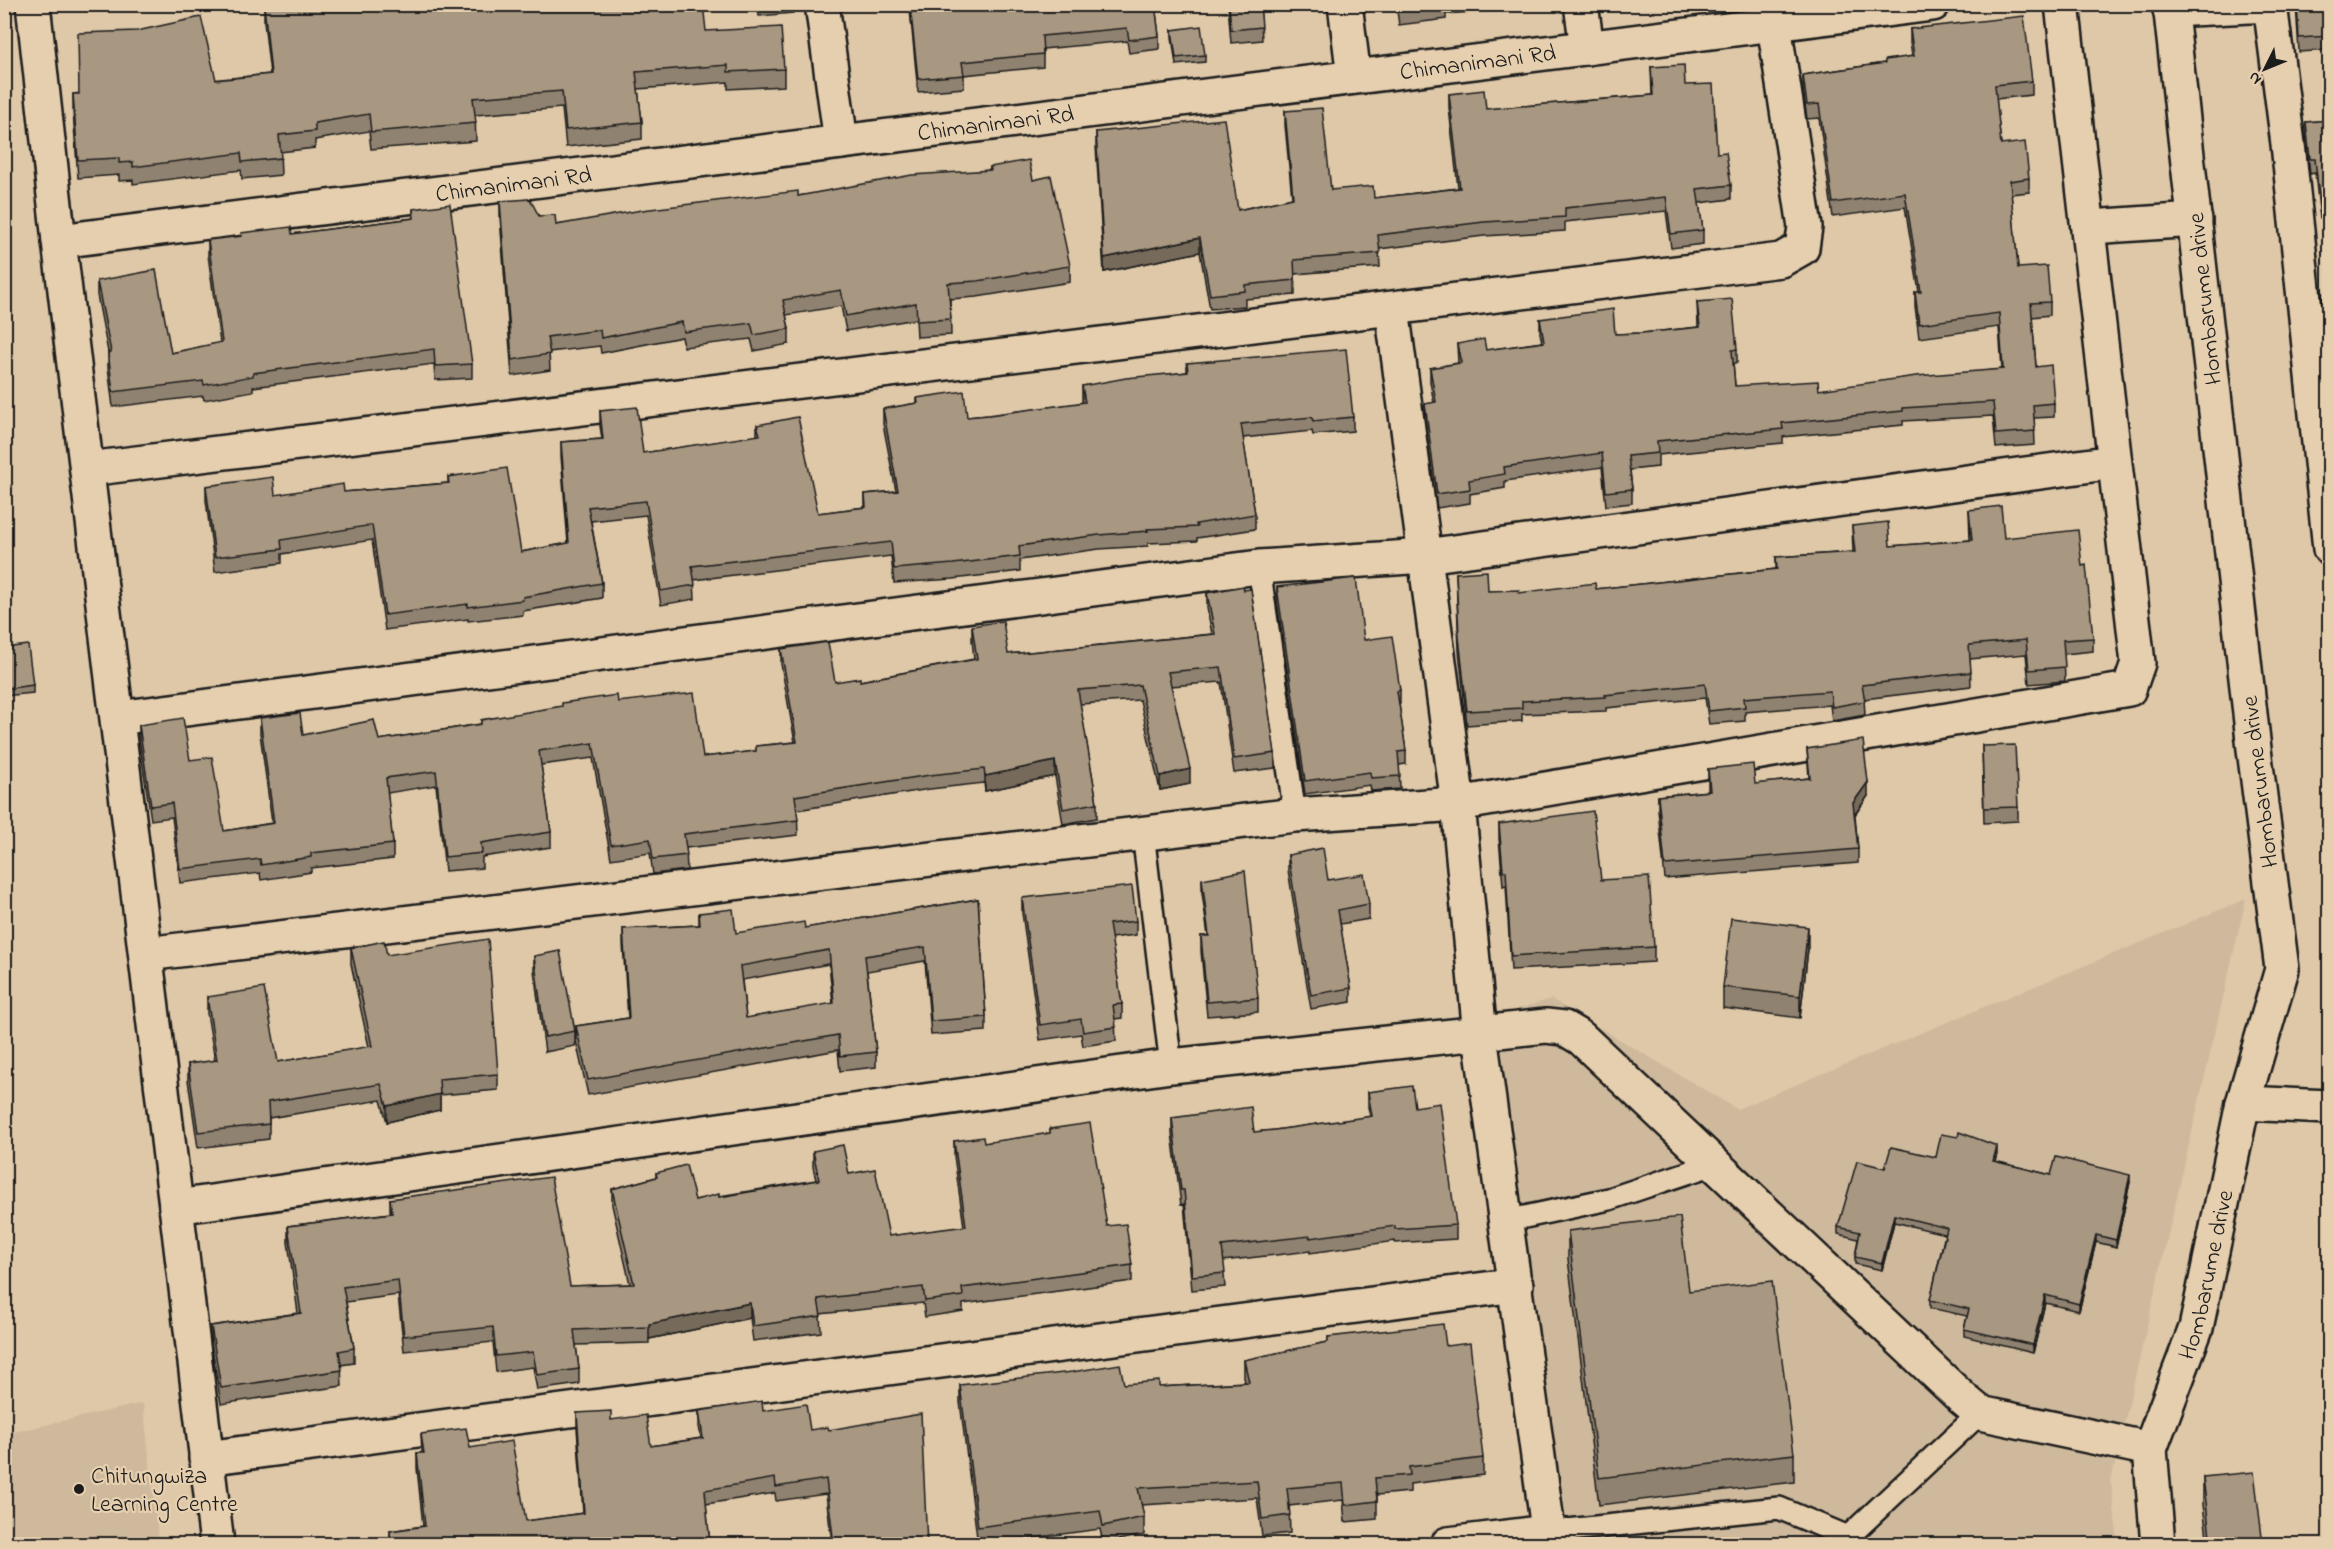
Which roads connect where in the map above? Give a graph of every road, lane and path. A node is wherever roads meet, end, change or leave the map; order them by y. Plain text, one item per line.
1 (33, 4) edge
2 (822, 4) edge
3 (1345, 4) edge
4 (1581, 4) edge
5 (1933, 4) edge
6 (2062, 4) edge
7 (2270, 5) edge
8 (2170, 7) edge
9 (1774, 24) junction
10 (1587, 48) junction
11 (1354, 77) junction
12 (841, 142) junction
13 (2195, 220) junction
14 (2090, 227) junction
15 (59, 241) junction
16 (1392, 309) junction
17 (2114, 462) junction
18 (88, 469) junction
19 (2330, 549) edge
20 (1425, 556) junction
21 (1259, 567) junction
22 (118, 718) junction
23 (1458, 804) junction
24 (1295, 815) junction
25 (1143, 833) junction
26 (146, 954) junction
27 (1480, 1035) junction
28 (1171, 1066) junction
29 (2243, 1103) junction
30 (2330, 1107) edge
31 (1714, 1164) junction
32 (176, 1208) junction
33 (1506, 1221) junction
34 (1516, 1285) junction
35 (1980, 1413) junction
36 (2150, 1449) junction
37 (206, 1458) junction
38 (1549, 1538) edge
39 (1848, 1541) edge
40 (217, 1545) edge
41 (1448, 1545) edge
42 (2158, 1545) edge

1 - 15 street
2 - 12 street
3 - 11 street
4 - 10 street
5 - 9 street, Chimanimani Rd
6 - 14 street
7 - 8 street
7 - 19 street
8 - 13 street, Hombarume drive
9 - 10 street, Chimanimani Rd
9 - 16 street
10 - 11 street, Chimanimani Rd
11 - 12 street, Chimanimani Rd
12 - 15 street, Chimanimani Rd
13 - 14 street
13 - 29 street, Hombarume drive
14 - 17 street
15 - 18 street
16 - 18 street
16 - 20 street
17 - 20 street
17 - 23 street
18 - 22 street
20 - 21 street
20 - 23 street
21 - 22 street
21 - 24 lane
22 - 26 street
23 - 24 street
23 - 27 street
24 - 25 street
25 - 26 street
25 - 28 lane
26 - 32 street
27 - 28 street
27 - 31 street
27 - 33 street
28 - 32 street
29 - 30 street
29 - 36 street, Hombarume drive
31 - 33 lane
31 - 35 street
32 - 37 street
33 - 34 street
34 - 37 street
34 - 38 street
35 - 36 street
35 - 39 lane
36 - 42 street, Hombarume drive
37 - 40 street
38 - 39 lane
38 - 41 street

